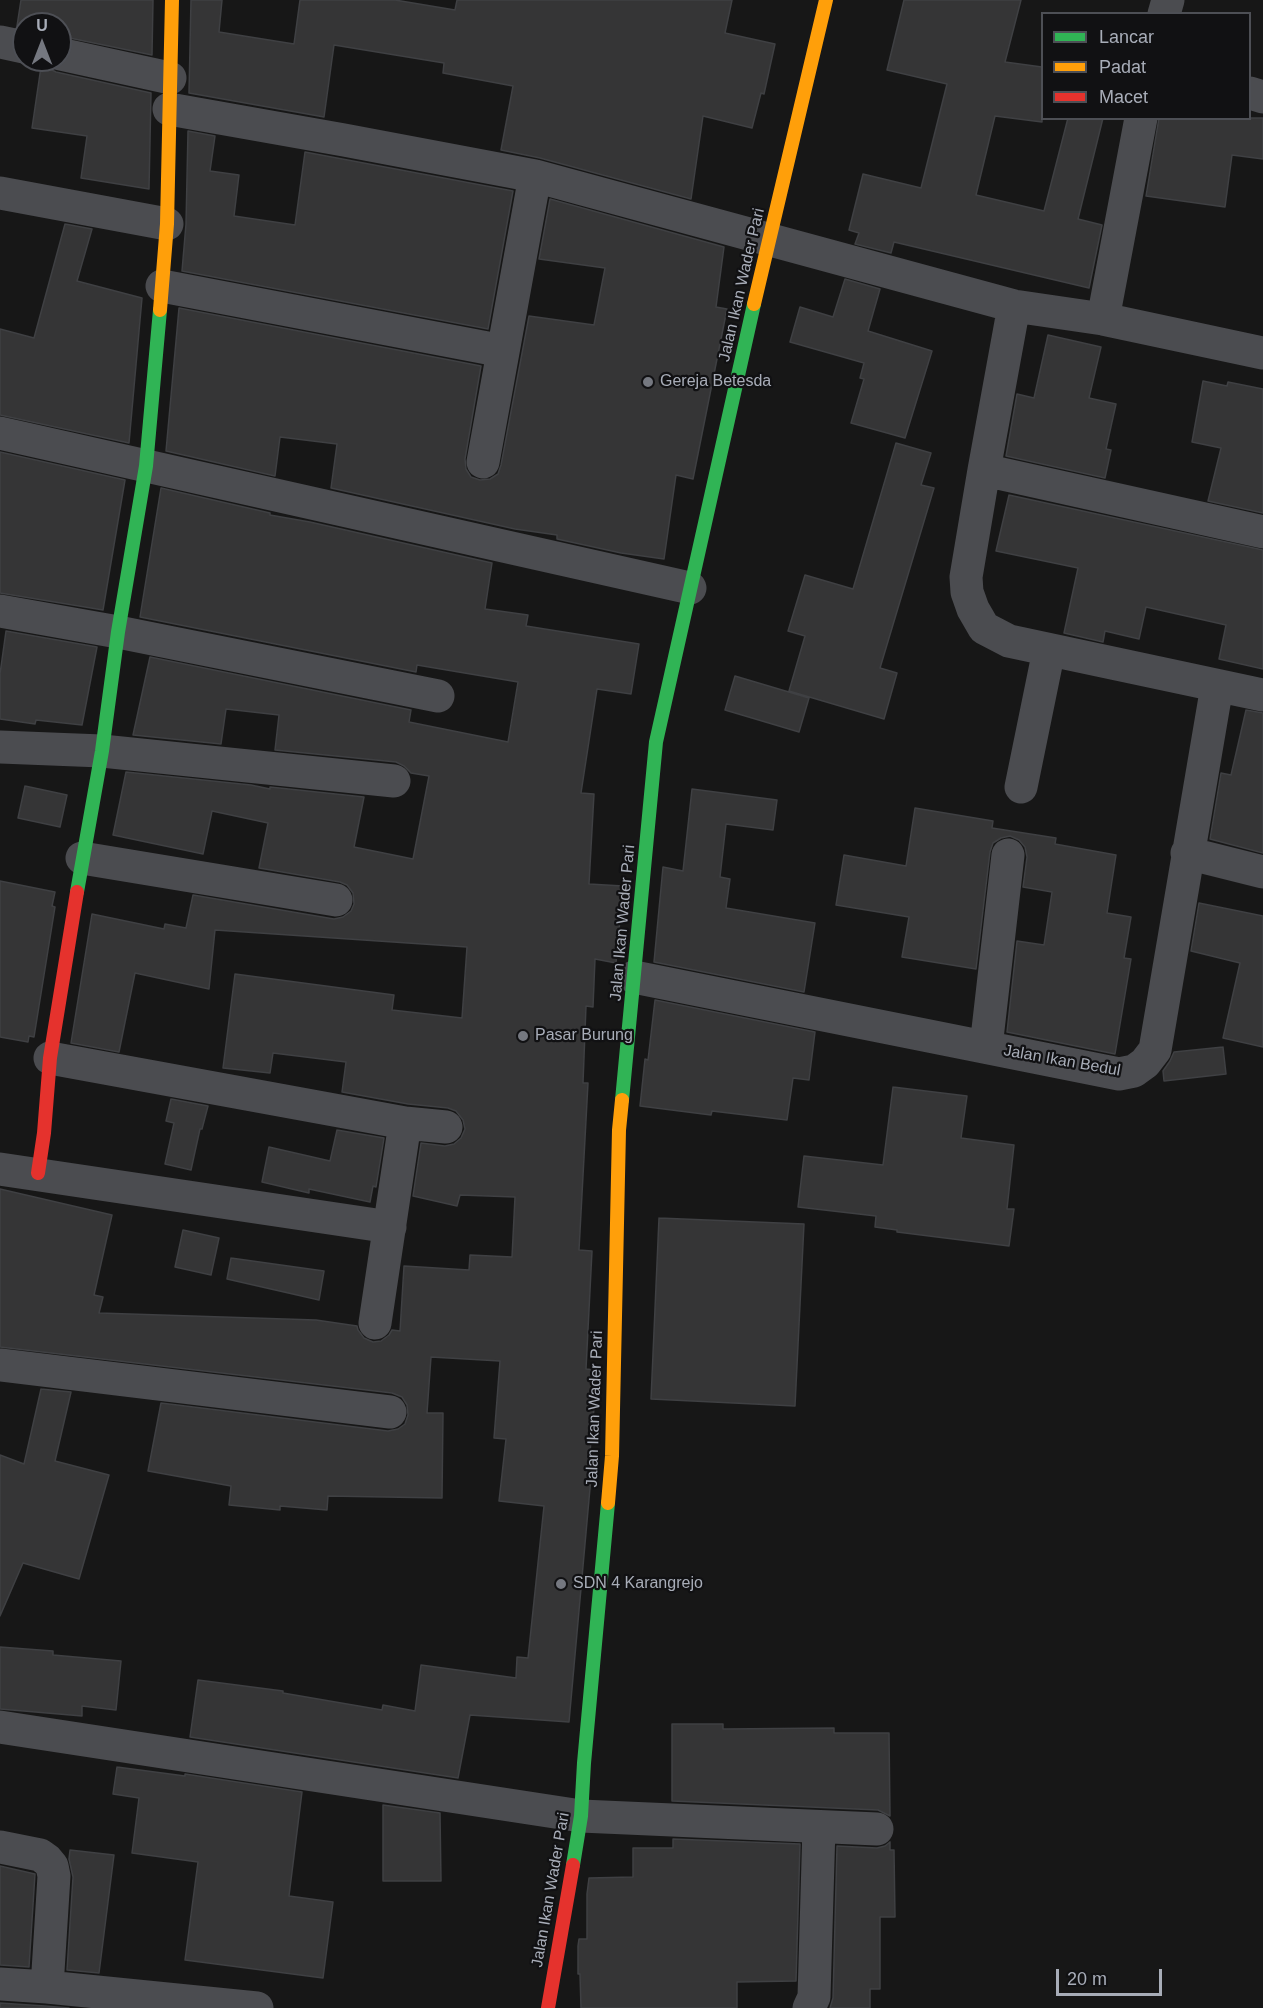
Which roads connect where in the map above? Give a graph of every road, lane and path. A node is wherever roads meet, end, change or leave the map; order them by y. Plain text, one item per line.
1 (172, 0) edge
2 (826, 0) edge
3 (72, 58) edge
4 (170, 94) junction
5 (1141, 120) edge
6 (535, 176) junction
7 (0, 193) edge
8 (167, 225) junction
9 (769, 240) junction
10 (162, 286) junction
11 (1014, 306) junction
12 (1103, 320) junction
13 (503, 351) junction
14 (1263, 352) edge
15 (0, 433) edge
16 (483, 462) dead end
17 (146, 466) junction
18 (984, 470) junction
19 (1263, 532) edge
20 (690, 588) junction
21 (0, 611) edge
22 (118, 632) junction
23 (1050, 650) junction
24 (1217, 686) junction
25 (1263, 695) edge
26 (438, 696) dead end
27 (0, 747) edge
28 (102, 751) junction
29 (394, 781) dead end
30 (1021, 787) dead end
31 (1187, 853) junction
32 (1008, 855) dead end
33 (82, 858) junction
34 (1263, 872) edge
35 (336, 900) dead end
36 (634, 977) junction
37 (986, 1047) junction
38 (50, 1058) junction
39 (405, 1123) junction
40 (446, 1127) dead end
41 (0, 1168) edge
42 (38, 1173) junction
43 (390, 1227) junction
44 (375, 1323) dead end
45 (0, 1365) edge
46 (390, 1412) dead end
47 (0, 1727) edge
48 (581, 1816) junction
49 (819, 1827) junction
50 (877, 1829) dead end
51 (0, 1847) edge
52 (0, 1984) edge
53 (47, 1987) junction
54 (257, 2008) edge
55 (548, 2008) edge
56 (809, 2008) edge

1 - 4 street
2 - 9 street, Jalan Ikan Wader Pari
3 - 4 street
4 - 6 street
4 - 8 street
5 - 12 street
6 - 9 street
6 - 13 street
7 - 8 street
8 - 10 street
9 - 11 street
9 - 20 street, Jalan Ikan Wader Pari
10 - 13 street
10 - 17 street
11 - 12 street
11 - 18 street
12 - 14 street
13 - 16 street
15 - 17 street
17 - 20 street
17 - 22 street
18 - 19 street
18 - 23 street
20 - 36 street, Jalan Ikan Wader Pari
21 - 22 street
22 - 26 street
22 - 28 street
23 - 24 street
23 - 30 street
24 - 25 street
24 - 31 street, Jalan Ikan Bedul
27 - 28 street
28 - 29 street
28 - 33 street
31 - 34 street
31 - 37 street, Jalan Ikan Bedul
32 - 37 street
33 - 35 street
33 - 38 street
36 - 37 street, Jalan Ikan Bedul
36 - 48 street, Jalan Ikan Wader Pari
38 - 39 street
38 - 42 street
39 - 40 street
39 - 43 street
41 - 42 street
42 - 43 street
43 - 44 street
45 - 46 street
47 - 48 street
48 - 49 street
48 - 55 street, Jalan Ikan Wader Pari
49 - 50 street
49 - 56 street
51 - 53 street
52 - 53 street
53 - 54 street

